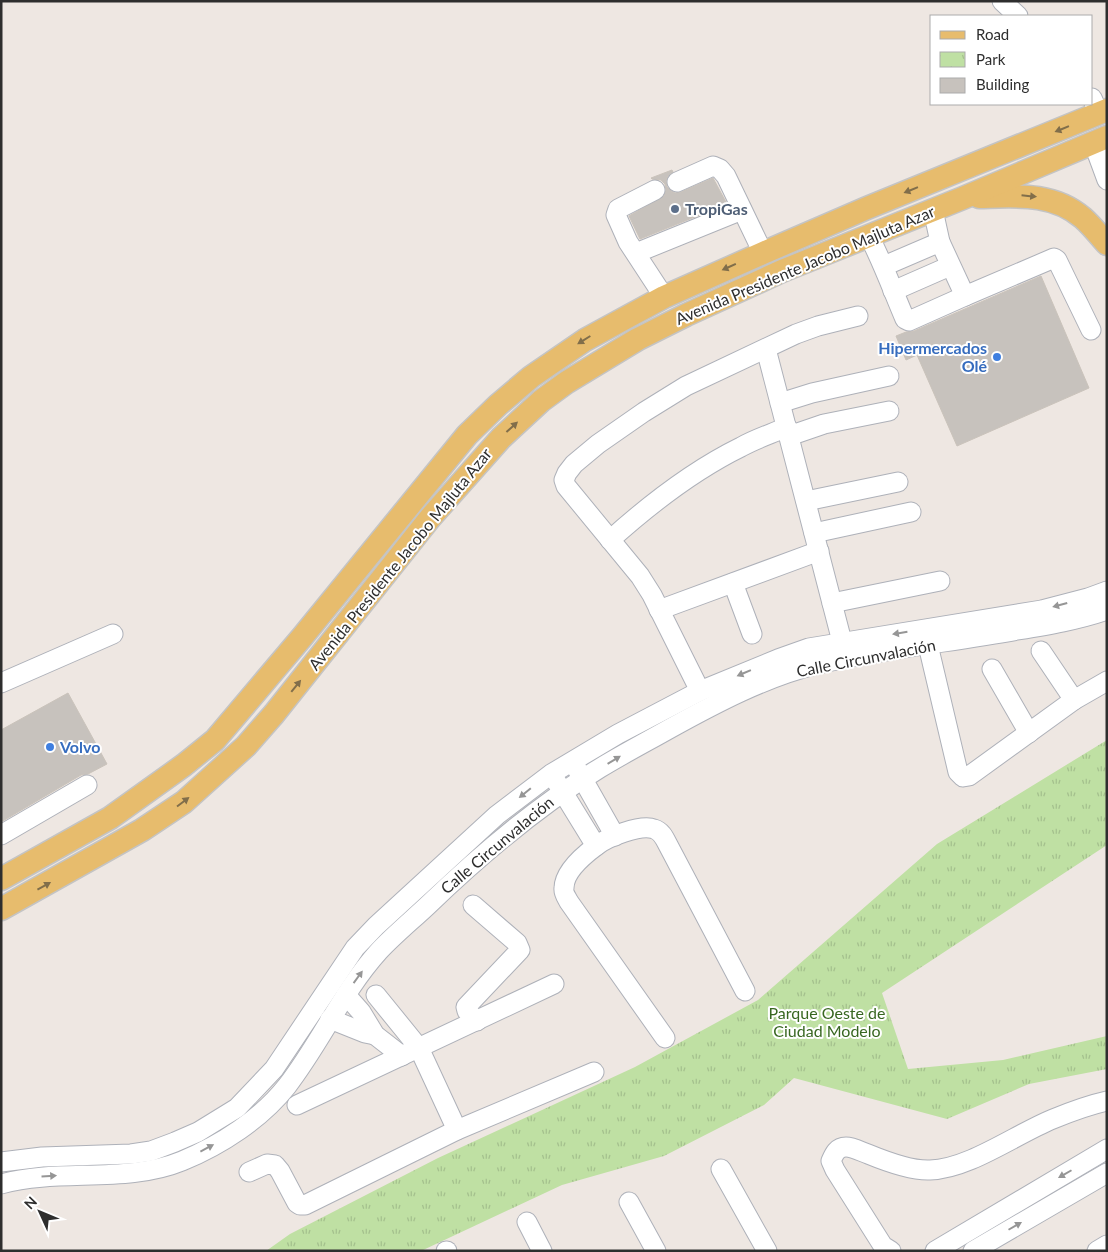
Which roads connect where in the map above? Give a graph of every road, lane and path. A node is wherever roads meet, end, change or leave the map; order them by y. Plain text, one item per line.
1 (1002, 1) edge
2 (1017, 15) edge
3 (1099, 107) edge
4 (1100, 140) edge
5 (1107, 180) edge
6 (677, 182) dead end
7 (656, 190) dead end
8 (963, 198) junction
9 (742, 210) junction
10 (933, 210) junction
11 (869, 236) junction
12 (940, 242) junction
13 (1107, 244) edge
14 (636, 253) junction
15 (763, 253) junction
16 (884, 266) junction
17 (950, 266) junction
18 (893, 291) junction
19 (965, 296) junction
20 (664, 297) junction
21 (858, 316) dead end
22 (1091, 330) dead end
23 (766, 349) junction
24 (889, 376) dead end
25 (780, 403) junction
26 (889, 411) dead end
27 (788, 432) junction
28 (898, 482) dead end
29 (806, 501) junction
30 (911, 512) dead end
31 (610, 540) junction
32 (816, 542) junction
33 (940, 581) dead end
34 (733, 583) junction
35 (1107, 591) edge
36 (832, 604) junction
37 (659, 610) junction
38 (1107, 610) edge
39 (112, 634) dead end
40 (752, 634) dead end
41 (928, 645) junction
42 (844, 650) junction
43 (1041, 651) dead end
44 (992, 669) dead end
45 (1107, 681) edge
46 (1, 683) edge
47 (700, 692) junction
48 (1074, 700) junction
49 (1029, 733) junction
50 (572, 761) junction
51 (552, 774) junction
52 (583, 779) junction
53 (87, 784) dead end
54 (562, 792) junction
55 (1, 835) edge
56 (615, 836) junction
57 (596, 846) junction
58 (1, 879) edge
59 (473, 905) dead end
60 (1, 909) edge
61 (554, 984) dead end
62 (745, 991) dead end
63 (346, 995) junction
64 (376, 995) dead end
65 (330, 1019) junction
66 (477, 1021) junction
67 (376, 1036) junction
68 (665, 1038) dead end
69 (410, 1052) junction
70 (594, 1072) dead end
71 (1107, 1101) edge
72 (297, 1105) dead end
73 (457, 1130) junction
74 (1107, 1149) edge
75 (1, 1162) edge
76 (721, 1169) dead end
77 (249, 1172) dead end
78 (1107, 1173) edge
79 (1, 1184) edge
80 (629, 1202) dead end
81 (527, 1222) dead end
82 (1107, 1245) edge
83 (886, 1249) edge
84 (542, 1251) edge
85 (656, 1251) edge
86 (767, 1251) edge
87 (935, 1251) edge
88 (973, 1251) edge
89 (1097, 1251) edge

1 - 2 street
3 -> 15 main road, Avenida Presidente Jacobo Majluta Azar
4 - 5 street
4 - 8 main road, Avenida Presidente Jacobo Majluta Azar
6 - 9 street
7 - 14 street
8 - 10 main road, Avenida Presidente Jacobo Majluta Azar
8 -> 13 main road
9 - 14 street
9 - 15 street
10 - 11 main road, Avenida Presidente Jacobo Majluta Azar
10 - 12 street
11 - 16 street
60 -> 11 main road, Avenida Presidente Jacobo Majluta Azar
12 - 16 street
12 - 17 street
14 - 20 street
15 -> 20 main road, Avenida Presidente Jacobo Majluta Azar
16 - 18 street
17 - 18 street
17 - 19 street
18 - 19 street
19 - 22 street
20 -> 58 main road, Avenida Presidente Jacobo Majluta Azar
21 - 23 street
23 - 25 street
23 - 31 street
24 - 25 street
25 - 27 street
26 - 27 street
27 - 29 street
27 - 31 street
28 - 29 street
29 - 32 street
30 - 32 street
31 - 37 street
32 - 34 street
32 - 36 street
33 - 36 street
34 - 37 street
34 - 40 street
35 -> 42 street, Calle Circunvalación
36 - 42 street
37 - 47 street
38 - 41 street, Calle Circunvalación
39 - 46 street
41 - 42 street, Calle Circunvalación
41 - 49 street
42 -> 47 street, Calle Circunvalación
52 -> 42 street, Calle Circunvalación
43 - 48 street
44 - 49 street
45 - 48 street
47 - 50 street, Calle Circunvalación
48 - 49 street
50 - 51 street, Calle Circunvalación
50 - 52 street
51 - 54 street
51 -> 75 street, Calle Circunvalación
52 - 54 street, Calle Circunvalación
52 - 56 street
53 - 55 street
54 - 57 street
63 -> 54 street, Calle Circunvalación
56 - 57 street
56 - 62 street
57 - 68 street
59 - 66 street
61 - 66 street
63 - 65 street, Calle Circunvalación
63 - 67 street
64 - 69 street
65 - 67 street
79 -> 65 street, Calle Circunvalación
66 - 69 street
67 - 69 street
69 - 72 street
69 - 73 street
70 - 73 street
71 - 83 street
73 - 77 street
74 -> 87 street
76 - 86 street
88 -> 78 street
80 - 85 street
81 - 84 street
82 - 89 street

